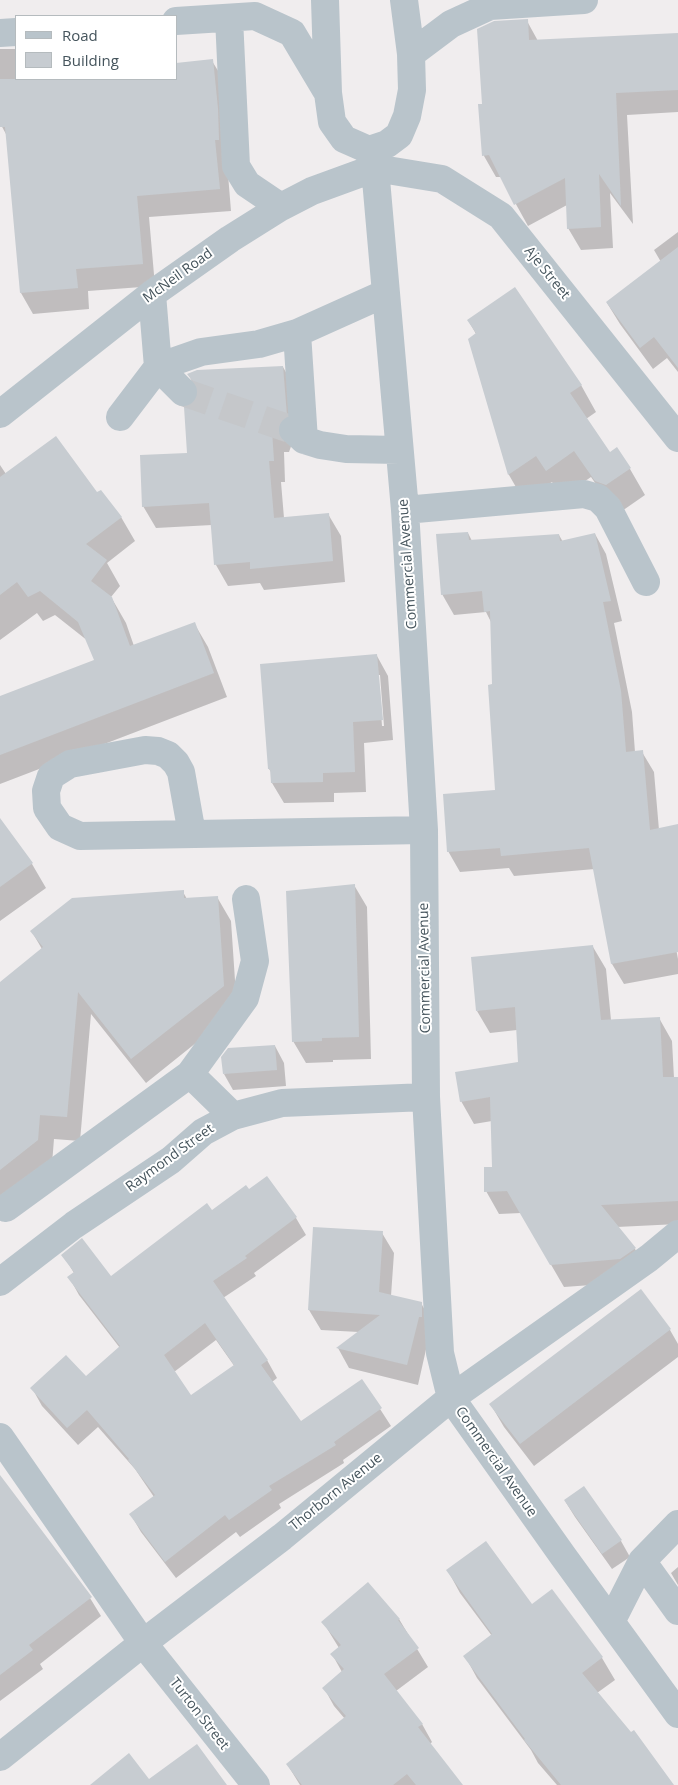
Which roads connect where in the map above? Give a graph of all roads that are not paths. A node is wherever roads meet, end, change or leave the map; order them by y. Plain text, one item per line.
1 (325, 0) edge
2 (404, 0) edge
3 (584, 0) edge
4 (229, 18) junction
5 (178, 21) edge
6 (15, 32) edge
7 (0, 33) edge
8 (411, 54) junction
9 (328, 92) junction
10 (372, 159) junction
11 (281, 207) junction
12 (386, 292) junction
13 (152, 294) junction
14 (297, 333) junction
15 (158, 367) junction
16 (183, 392) tunnel mouth
17 (0, 414) edge
18 (120, 417) dead end
19 (678, 438) edge
20 (399, 450) junction
21 (405, 510) junction
22 (646, 582) dead end
23 (424, 830) junction
24 (192, 834) junction
25 (246, 898) dead end
26 (190, 1074) junction
27 (426, 1098) junction
28 (233, 1116) junction
29 (6, 1208) dead end
30 (678, 1234) edge
31 (0, 1282) edge
32 (451, 1398) junction
33 (0, 1437) edge
34 (678, 1524) edge
35 (642, 1562) junction
36 (678, 1611) edge
37 (611, 1622) junction
38 (143, 1643) junction
39 (678, 1714) edge
40 (0, 1757) edge
41 (256, 1785) edge

1 - 9 street
2 - 8 street, McNeil Road
3 - 8 street
4 - 5 street
4 - 9 street
4 - 11 street
6 - 7 street
8 - 10 street, McNeil Road
9 - 10 street
10 - 11 street, McNeil Road
10 - 12 street, Commercial Avenue
10 - 19 street, Aje Street
11 - 13 street, McNeil Road
12 - 14 street
12 - 20 street, Commercial Avenue
13 - 15 street
13 - 17 street, McNeil Road
14 - 15 street
14 - 20 street
15 - 16 street
15 - 18 street
20 - 21 street, Commercial Avenue
21 - 22 street
21 - 23 street, Commercial Avenue
23 - 24 street
23 - 27 street, Commercial Avenue
24 - 24 street
25 - 26 street
26 - 28 street
26 - 29 street
27 - 28 street, Raymond Street
27 - 32 street, Commercial Avenue
28 - 31 street, Raymond Street
30 - 32 street, Thorborn Avenue
32 - 37 street, Commercial Avenue
32 - 38 street, Thorborn Avenue
33 - 38 street, Turton Street
34 - 35 street
35 - 36 street
35 - 37 street
37 - 39 street, Commercial Avenue
38 - 40 street, Thorborn Avenue
38 - 41 street, Turton Street

